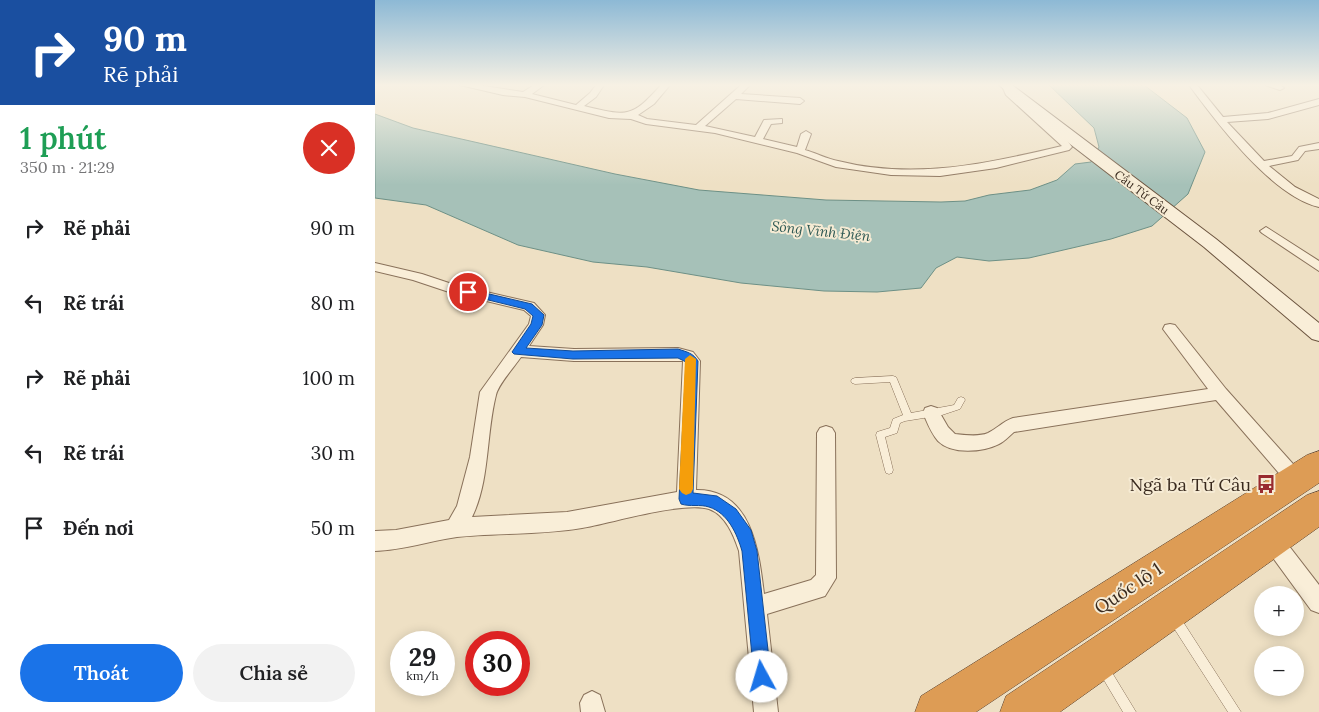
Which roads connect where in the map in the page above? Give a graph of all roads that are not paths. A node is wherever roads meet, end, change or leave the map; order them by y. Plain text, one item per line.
1 (638, 118) edge
2 (710, 118) edge
3 (1037, 118) edge
4 (1046, 118) edge
5 (1241, 118) edge
6 (1220, 120) joint
7 (779, 121) dead end
8 (699, 128) junction
9 (806, 134) dead end
10 (758, 140) junction
11 (1319, 146) edge
12 (800, 150) junction
13 (1264, 164) junction
14 (1319, 204) edge
15 (1266, 231) dead end
16 (375, 267) edge
17 (1319, 267) edge
18 (1170, 329) dead end
19 (1319, 334) edge
20 (518, 352) junction
21 (855, 381) dead end
22 (1220, 393) junction
23 (961, 400) dead end
24 (931, 413) junction
25 (908, 416) junction
26 (826, 433) dead end
27 (889, 470) dead end
28 (1311, 484) edge
29 (686, 499) junction
30 (455, 528) junction
31 (1272, 540) junction
32 (375, 541) edge
33 (1319, 602) edge
34 (755, 607) junction
35 (1169, 610) junction
36 (1098, 660) junction
37 (766, 712) edge
38 (937, 712) edge
39 (1022, 712) edge
40 (1130, 712) edge
41 (1235, 712) edge

1 - 8 street
2 - 8 street
3 - 12 street
4 - 19 main road, Cầu Tứ Câu
5 - 6 street
6 - 13 street
7 - 10 street
8 - 10 street
9 - 12 street
10 - 12 street
11 - 13 street
13 - 14 street
15 - 17 street
16 - 20 street
18 - 22 street
20 - 29 street
20 - 30 street
21 - 25 lane
22 - 24 street
22 - 28 street
23 - 24 lane
24 - 25 lane
25 - 27 lane
26 - 34 street
28 - 31 highway
28 - 38 highway, Quốc lộ 1
29 - 30 street
29 - 34 street
30 - 32 street
31 - 33 street
31 - 35 highway
34 - 37 street
35 - 36 highway
35 - 41 lane
36 - 39 highway
36 - 40 lane

